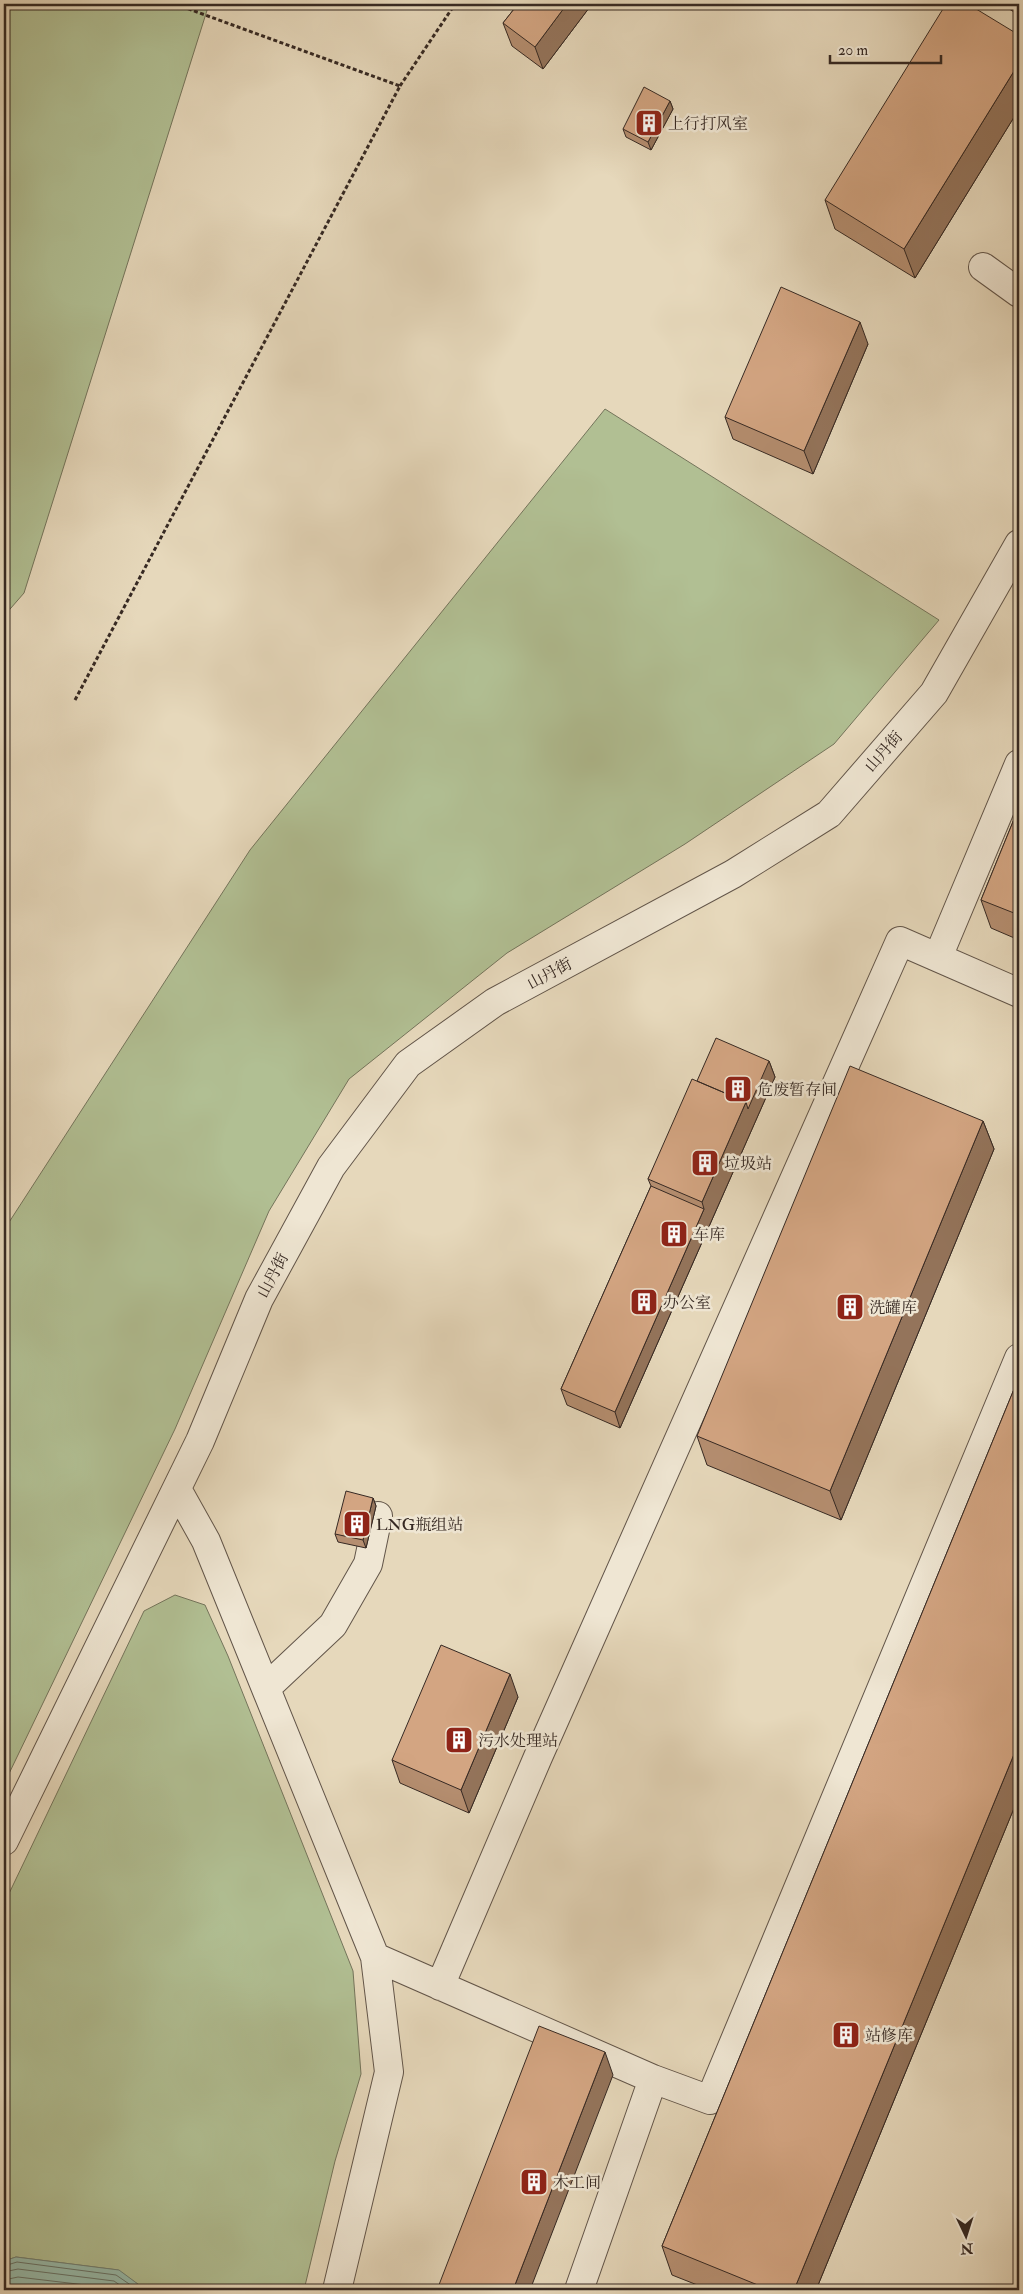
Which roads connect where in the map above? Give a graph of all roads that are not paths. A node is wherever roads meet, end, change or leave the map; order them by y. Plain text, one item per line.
1 (983, 267) dead end
2 (1019, 293) edge
3 (1019, 544) edge
4 (1019, 764) edge
5 (938, 957) junction
6 (1019, 993) edge
7 (1019, 1358) edge
8 (177, 1489) junction
9 (378, 1516) dead end
10 (266, 1688) junction
11 (4, 1841) edge
12 (375, 1957) junction
13 (440, 1986) junction
14 (653, 2079) junction
15 (337, 2290) edge
16 (579, 2290) edge

1 - 2 lane
3 - 8 lane, 山丹街
4 - 5 lane
5 - 6 lane
5 - 13 lane
7 - 14 lane
8 - 10 lane
8 - 11 lane, 山丹街
9 - 10 lane
10 - 12 lane
12 - 13 lane
12 - 15 lane
13 - 14 lane
14 - 16 lane

